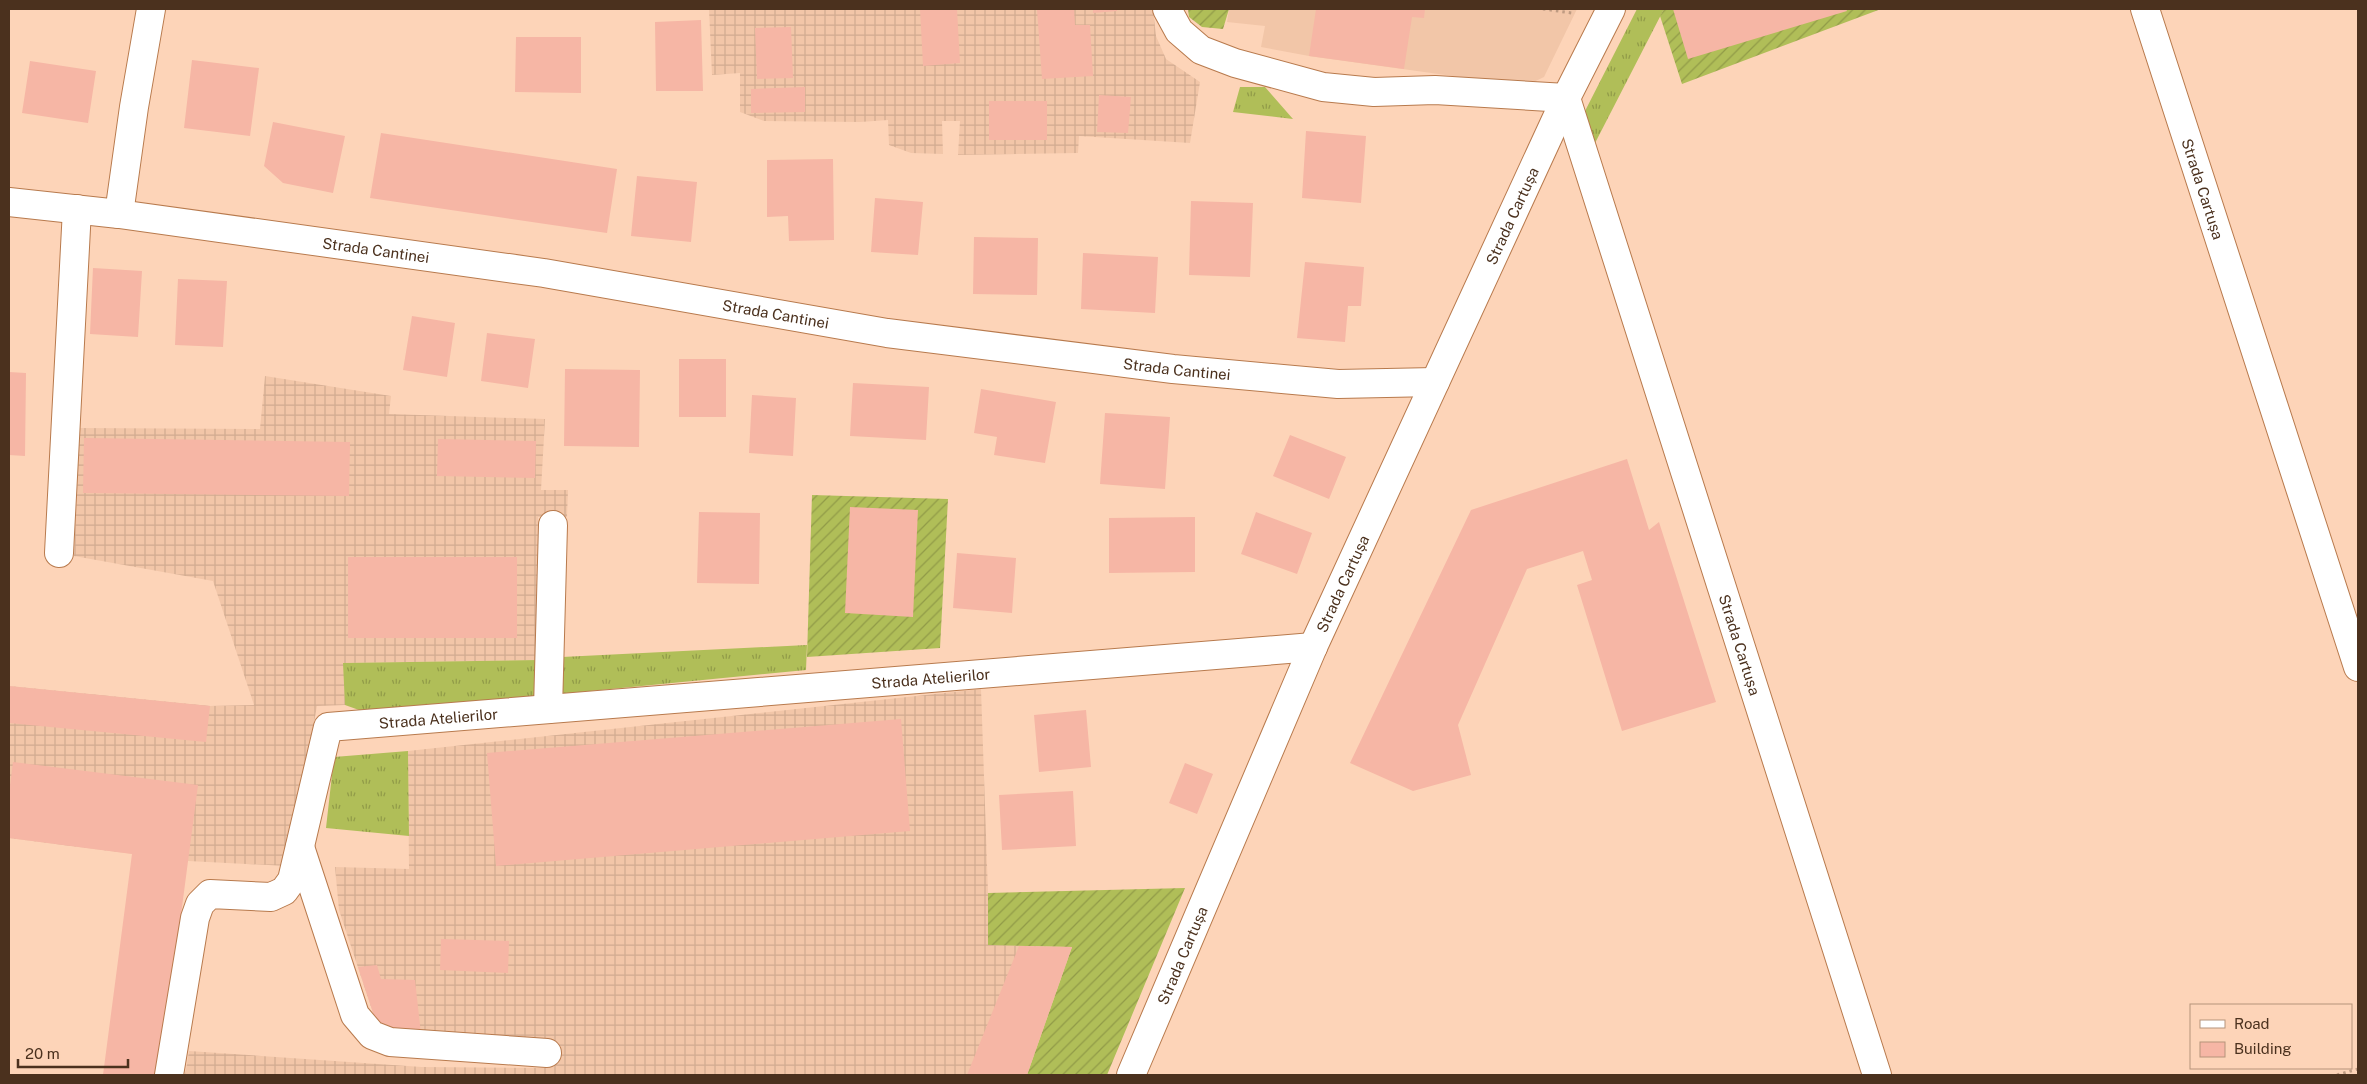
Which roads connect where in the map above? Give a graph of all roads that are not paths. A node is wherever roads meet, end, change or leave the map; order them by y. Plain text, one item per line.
1 (151, 9) edge
2 (1167, 9) edge
3 (1611, 9) edge
4 (2145, 9) edge
5 (1566, 98) junction
6 (9, 202) edge
7 (77, 209) junction
8 (119, 214) junction
9 (1435, 382) junction
10 (553, 525) dead end
11 (59, 553) dead end
12 (1313, 646) junction
13 (2358, 667) edge
14 (548, 709) junction
15 (300, 846) junction
16 (547, 1053) dead end
17 (169, 1075) edge
18 (1131, 1075) edge
19 (1877, 1075) edge

1 - 8 street
2 - 5 street
3 - 5 street, Strada Cartușa
4 - 13 street, Strada Cartușa
5 - 9 street, Strada Cartușa
5 - 19 street, Strada Cartușa
6 - 7 street, Strada Cantinei
7 - 8 street, Strada Cantinei
7 - 11 street
8 - 9 street, Strada Cantinei
9 - 12 street, Strada Cartușa
10 - 14 street
12 - 14 street, Strada Atelierilor
12 - 18 street, Strada Cartușa
14 - 15 street, Strada Atelierilor
15 - 16 street
15 - 17 street

